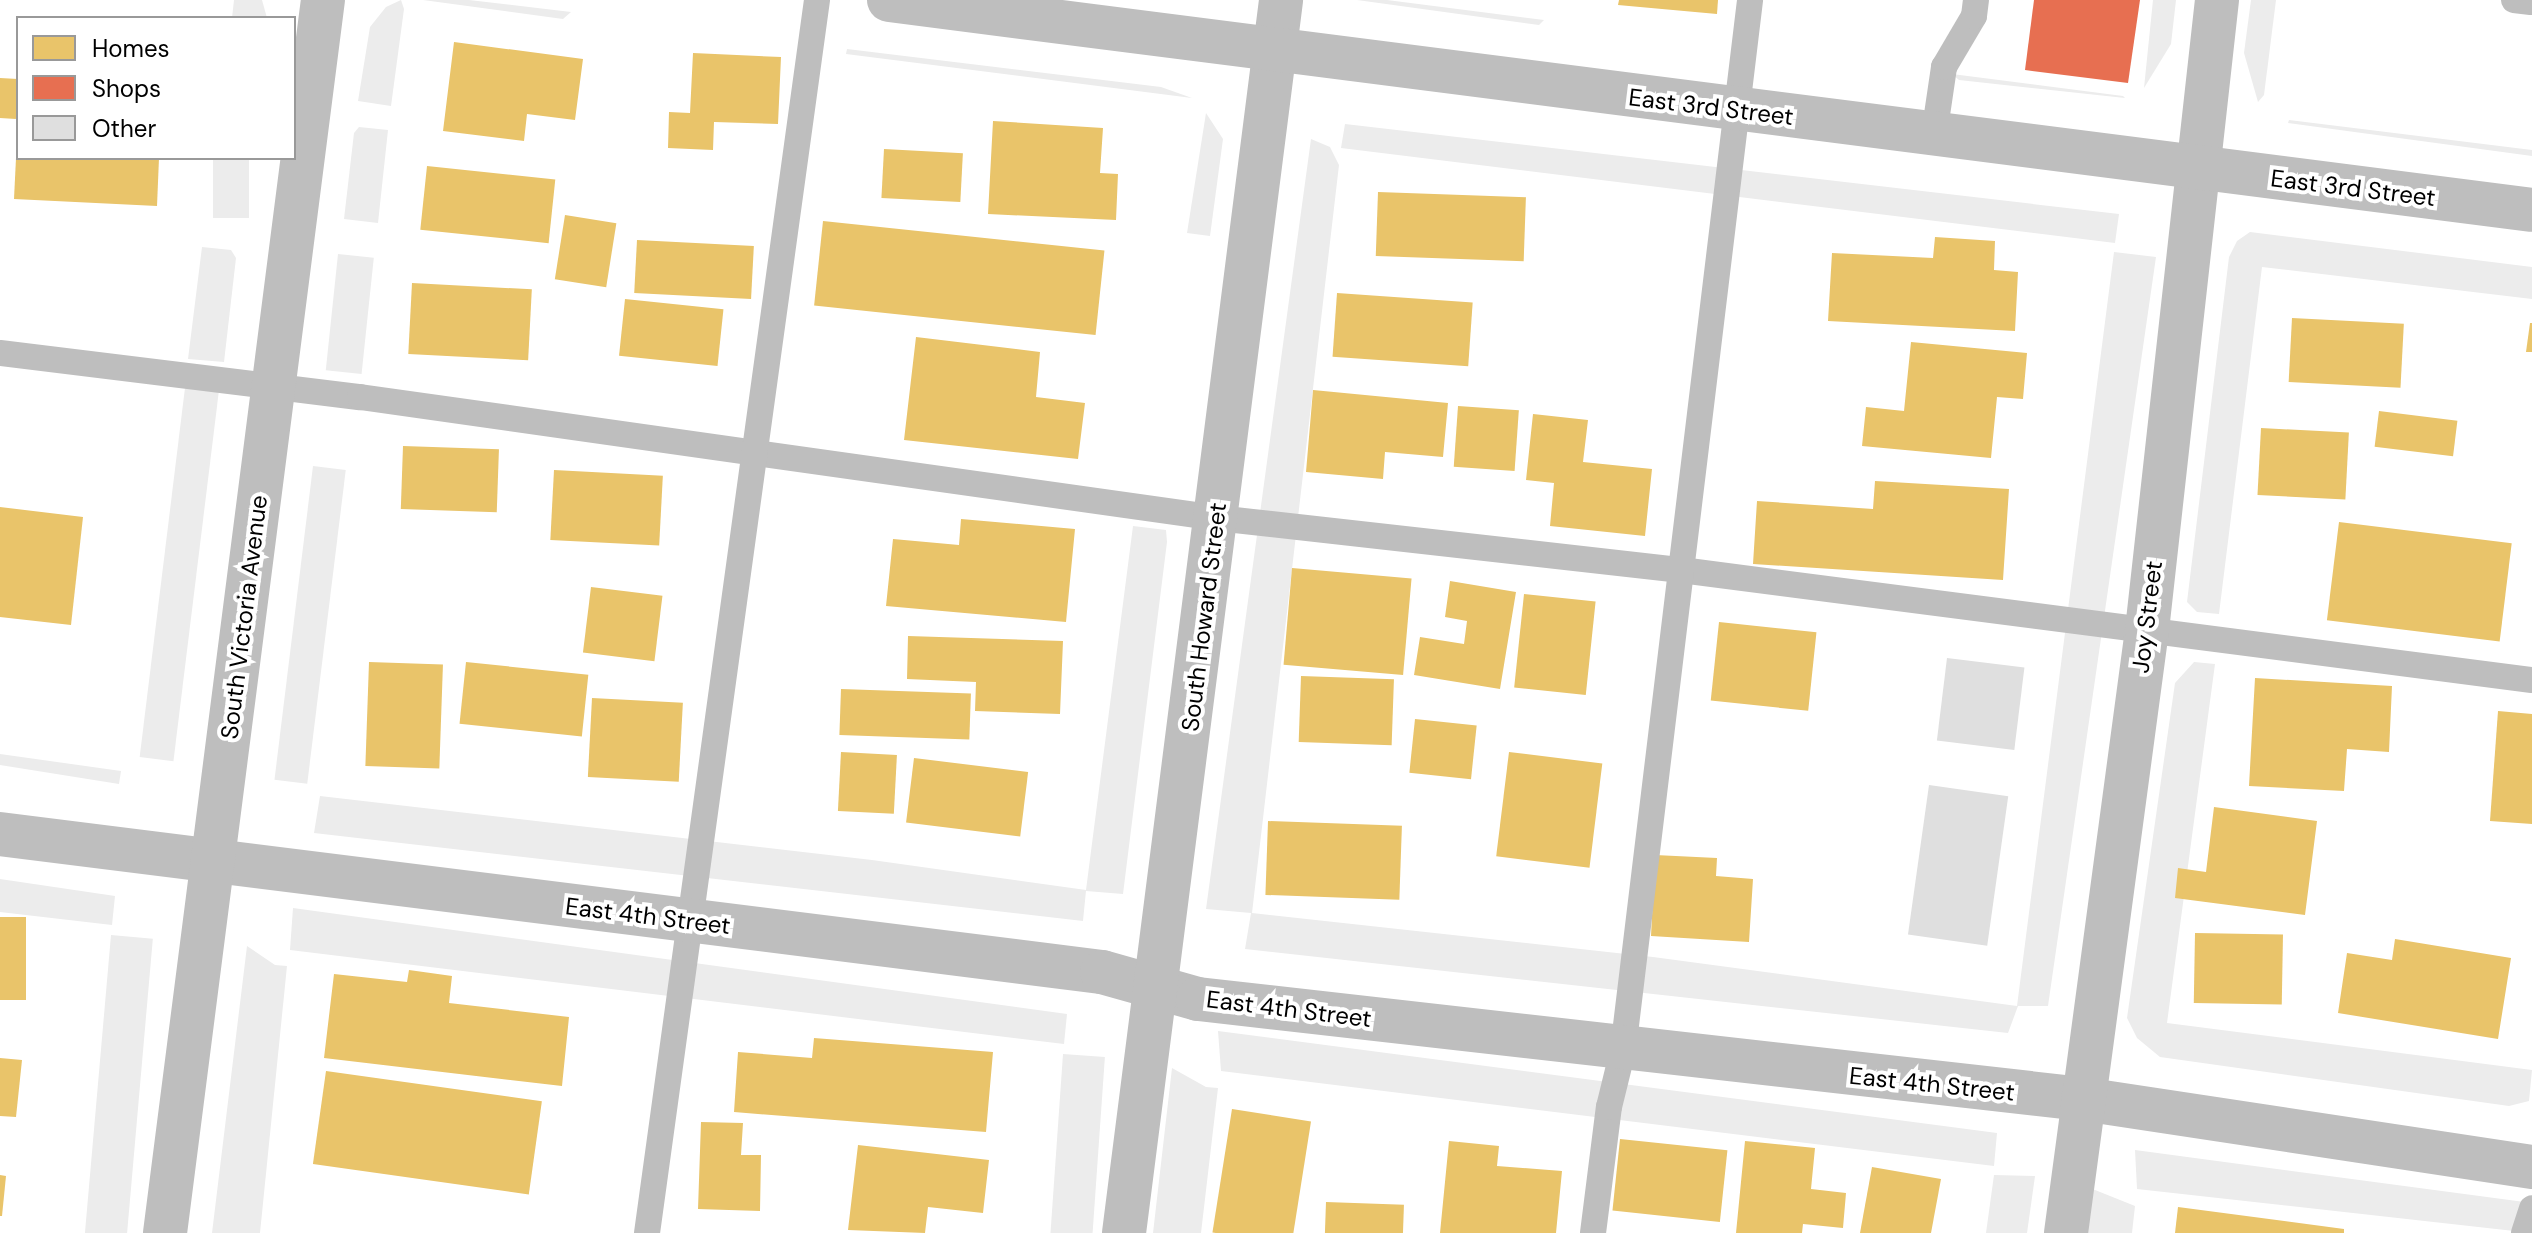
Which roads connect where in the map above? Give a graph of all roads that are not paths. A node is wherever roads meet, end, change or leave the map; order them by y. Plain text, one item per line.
1 (323, 0) edge
2 (817, 0) edge
3 (889, 0) edge
4 (1281, 0) edge
5 (1750, 0) edge
6 (1976, 0) edge
7 (2217, 0) edge
8 (2514, 0) edge
9 (2531, 2) edge
10 (1274, 50) junction
11 (1738, 111) junction
12 (1934, 135) junction
13 (2194, 168) junction
14 (2532, 210) edge
15 (0, 353) edge
16 (271, 388) junction
17 (750, 454) junction
18 (1217, 518) junction
19 (1681, 570) junction
20 (2147, 630) junction
21 (2532, 680) edge
22 (0, 834) edge
23 (216, 862) junction
24 (693, 921) junction
25 (1156, 984) junction
26 (1623, 1050) junction
27 (2083, 1099) junction
28 (2532, 1167) edge
29 (2532, 1208) edge
30 (165, 1233) edge
31 (647, 1233) edge
32 (1124, 1233) edge
33 (1593, 1233) edge
34 (2066, 1233) edge
35 (2524, 1233) edge

1 - 16 street, South Victoria Avenue
2 - 17 lane
3 - 10 street, East 3rd Street
4 - 10 street, South Howard Street
5 - 11 lane
6 - 12 lane
7 - 13 street, Joy Street
8 - 9 lane
10 - 11 street, East 3rd Street
10 - 18 street, South Howard Street
11 - 12 street, East 3rd Street
11 - 19 lane
12 - 13 street, East 3rd Street
13 - 14 street, East 3rd Street
13 - 20 street, Joy Street
15 - 16 lane
16 - 17 lane
16 - 23 street, South Victoria Avenue
17 - 18 lane
17 - 24 lane
18 - 19 lane
18 - 25 street, South Howard Street
19 - 20 lane
19 - 26 lane
20 - 21 lane
20 - 27 street, Joy Street
22 - 23 street, East 4th Street
23 - 24 street, East 4th Street
23 - 30 street, South Victoria Avenue
24 - 25 street, East 4th Street
24 - 31 lane
25 - 26 street, East 4th Street
25 - 32 street, South Howard Street
26 - 27 street, East 4th Street
26 - 33 lane
27 - 28 street, East 4th Street
27 - 34 street, Joy Street
29 - 35 lane

